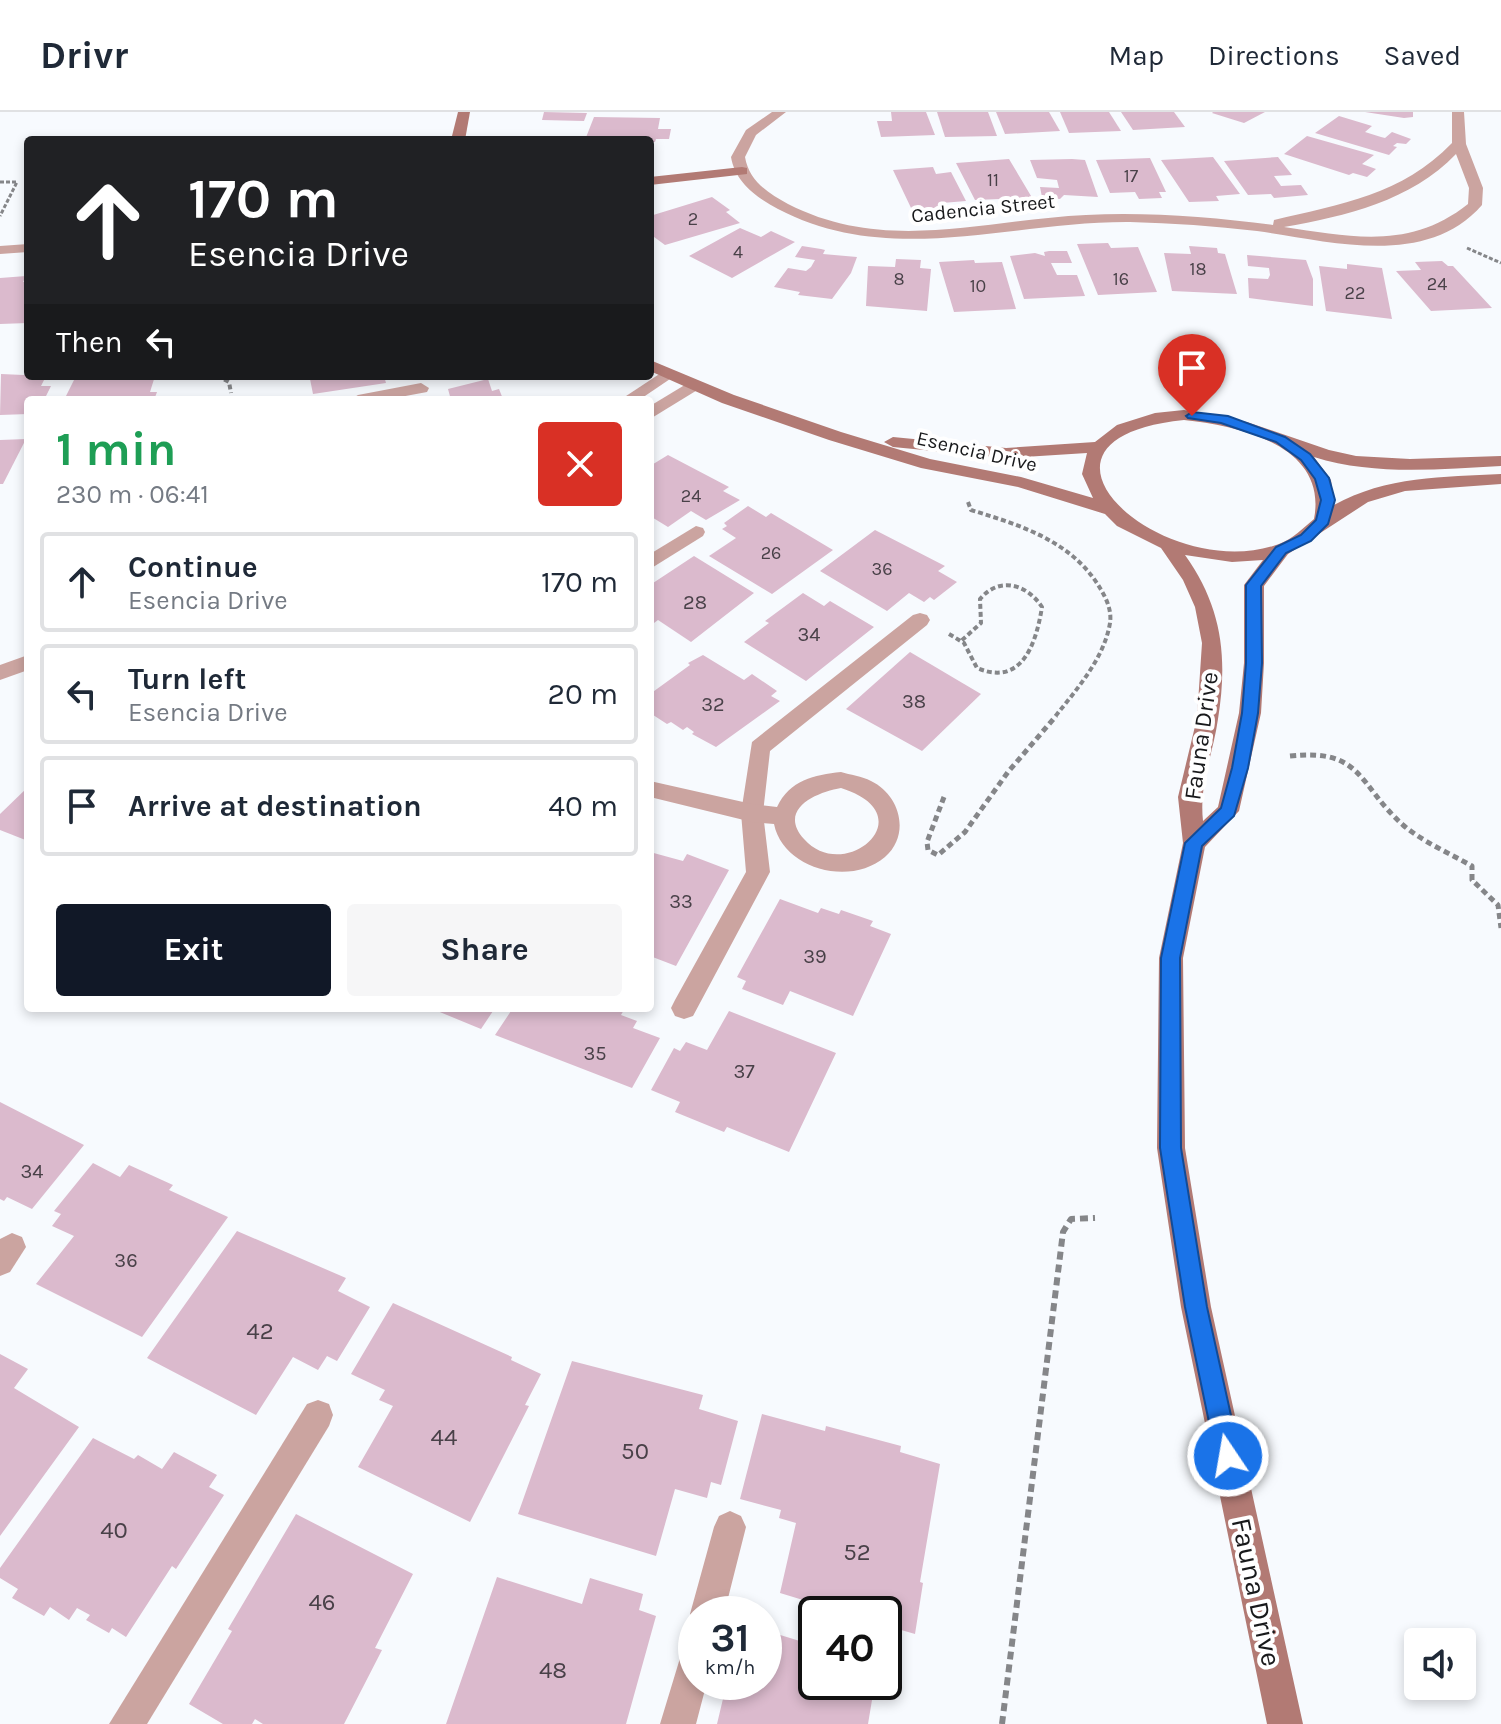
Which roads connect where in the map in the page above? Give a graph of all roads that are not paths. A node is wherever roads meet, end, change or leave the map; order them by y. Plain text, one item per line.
1 (464, 112) edge
2 (780, 112) edge
3 (1458, 112) edge
4 (459, 136) edge
5 (1459, 144) junction
6 (740, 166) junction
7 (654, 169) edge
8 (654, 180) edge
9 (1257, 227) junction
10 (24, 248) edge
11 (0, 250) edge
12 (654, 367) edge
13 (667, 374) junction
14 (693, 385) junction
15 (421, 388) dead end
16 (379, 396) edge
17 (634, 396) edge
18 (654, 411) edge
19 (835, 436) junction
20 (1280, 439) junction
21 (1100, 447) junction
22 (1501, 461) edge
23 (1501, 479) edge
24 (1109, 509) junction
25 (1323, 521) junction
26 (696, 532) dead end
27 (1168, 545) junction
28 (1281, 550) junction
29 (654, 560) edge
30 (920, 620) road end
31 (24, 664) edge
32 (0, 673) edge
33 (654, 790) edge
34 (752, 813) junction
35 (784, 816) junction
36 (1194, 843) junction
37 (684, 1008) dead end
38 (318, 1415) dead end
39 (730, 1527) dead end
40 (712, 1596) edge
41 (684, 1700) edge
42 (127, 1724) edge
43 (678, 1724) edge
44 (1285, 1724) edge

1 - 4 street
2 - 6 street
3 - 5 street, Cadencia Street
5 - 9 street, Cadencia Street
5 - 9 street, Cadencia Street
6 - 7 street
6 - 8 street
6 - 9 street, Cadencia Street
10 - 11 street
12 - 13 street, Esencia Drive
13 - 14 street, Esencia Drive
13 - 17 street
14 - 18 street
14 - 19 street, Esencia Drive
15 - 16 street
19 - 21 street, Esencia Drive
19 - 24 street, Esencia Drive
20 - 21 street
20 - 22 street
20 - 25 street
21 - 24 street, Esencia Drive
23 - 25 street, Esencia Drive
24 - 27 street, Esencia Drive
25 - 28 street, Esencia Drive
26 - 29 street
27 - 28 street, Esencia Drive
27 - 36 street, Fauna Drive
28 - 36 street, Fauna Drive
30 - 34 street
31 - 32 street
33 - 34 street
34 - 35 street
34 - 37 street
35 - 35 street
36 - 44 street, Fauna Drive
38 - 42 street
39 - 40 street
41 - 43 street

